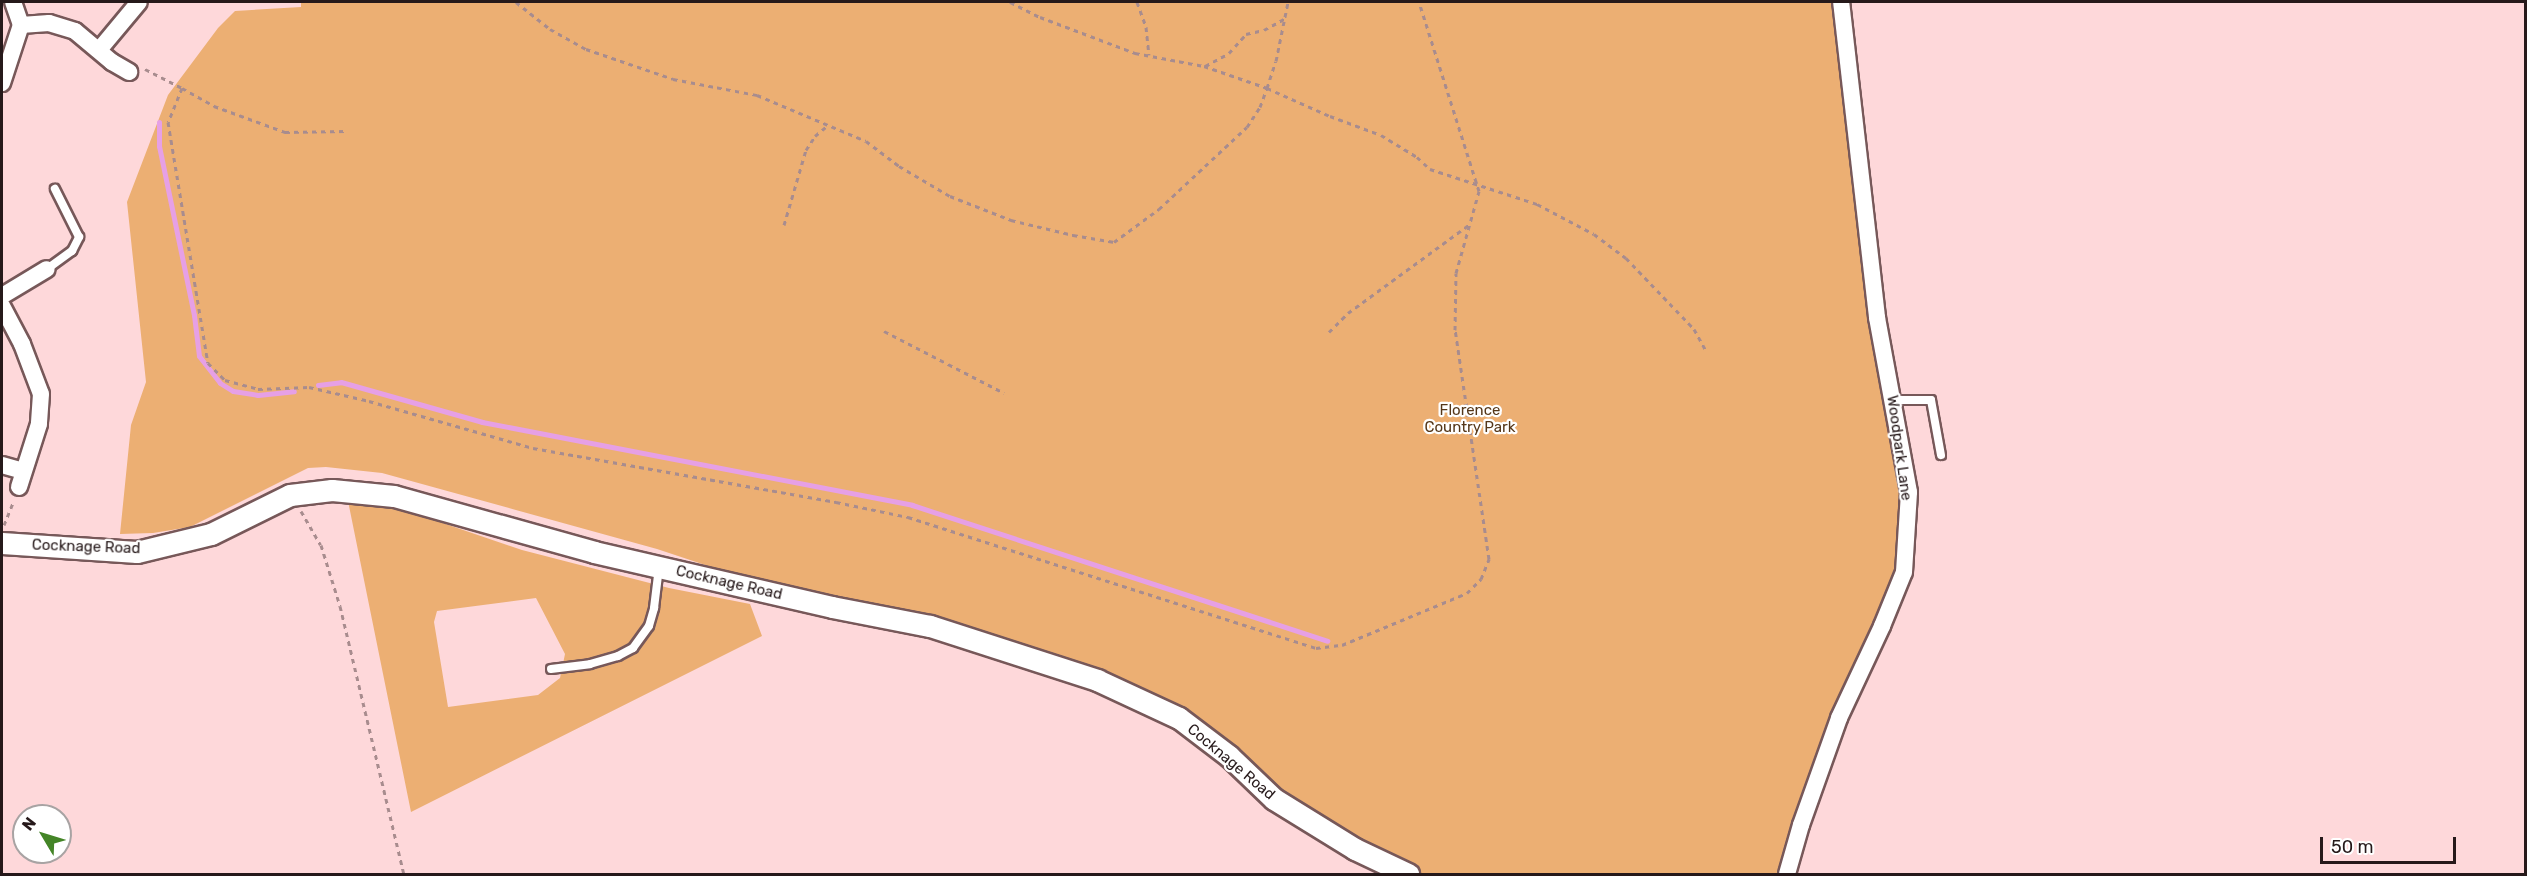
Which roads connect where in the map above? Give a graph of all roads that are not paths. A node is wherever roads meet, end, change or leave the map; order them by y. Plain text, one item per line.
1 (13, 2) edge
2 (139, 2) edge
3 (1841, 2) edge
4 (21, 25) junction
5 (99, 50) junction
6 (129, 72) road end
7 (2, 83) edge
8 (55, 189) dead end
9 (47, 269) joint
10 (2, 296) edge
11 (2, 306) edge
12 (1892, 400) junction
13 (1941, 455) dead end
14 (2, 465) edge
15 (2, 543) edge
16 (659, 567) junction
17 (551, 669) dead end
18 (1408, 874) edge
19 (1787, 874) edge

1 - 4 street
2 - 5 street
3 - 12 street, Woodpark Lane
4 - 5 street
4 - 7 street
5 - 6 street
8 - 9 lane
9 - 10 street
11 - 14 street
12 - 13 lane
12 - 19 street, Woodpark Lane
15 - 16 street, Cocknage Road
16 - 17 lane
16 - 18 street, Cocknage Road

